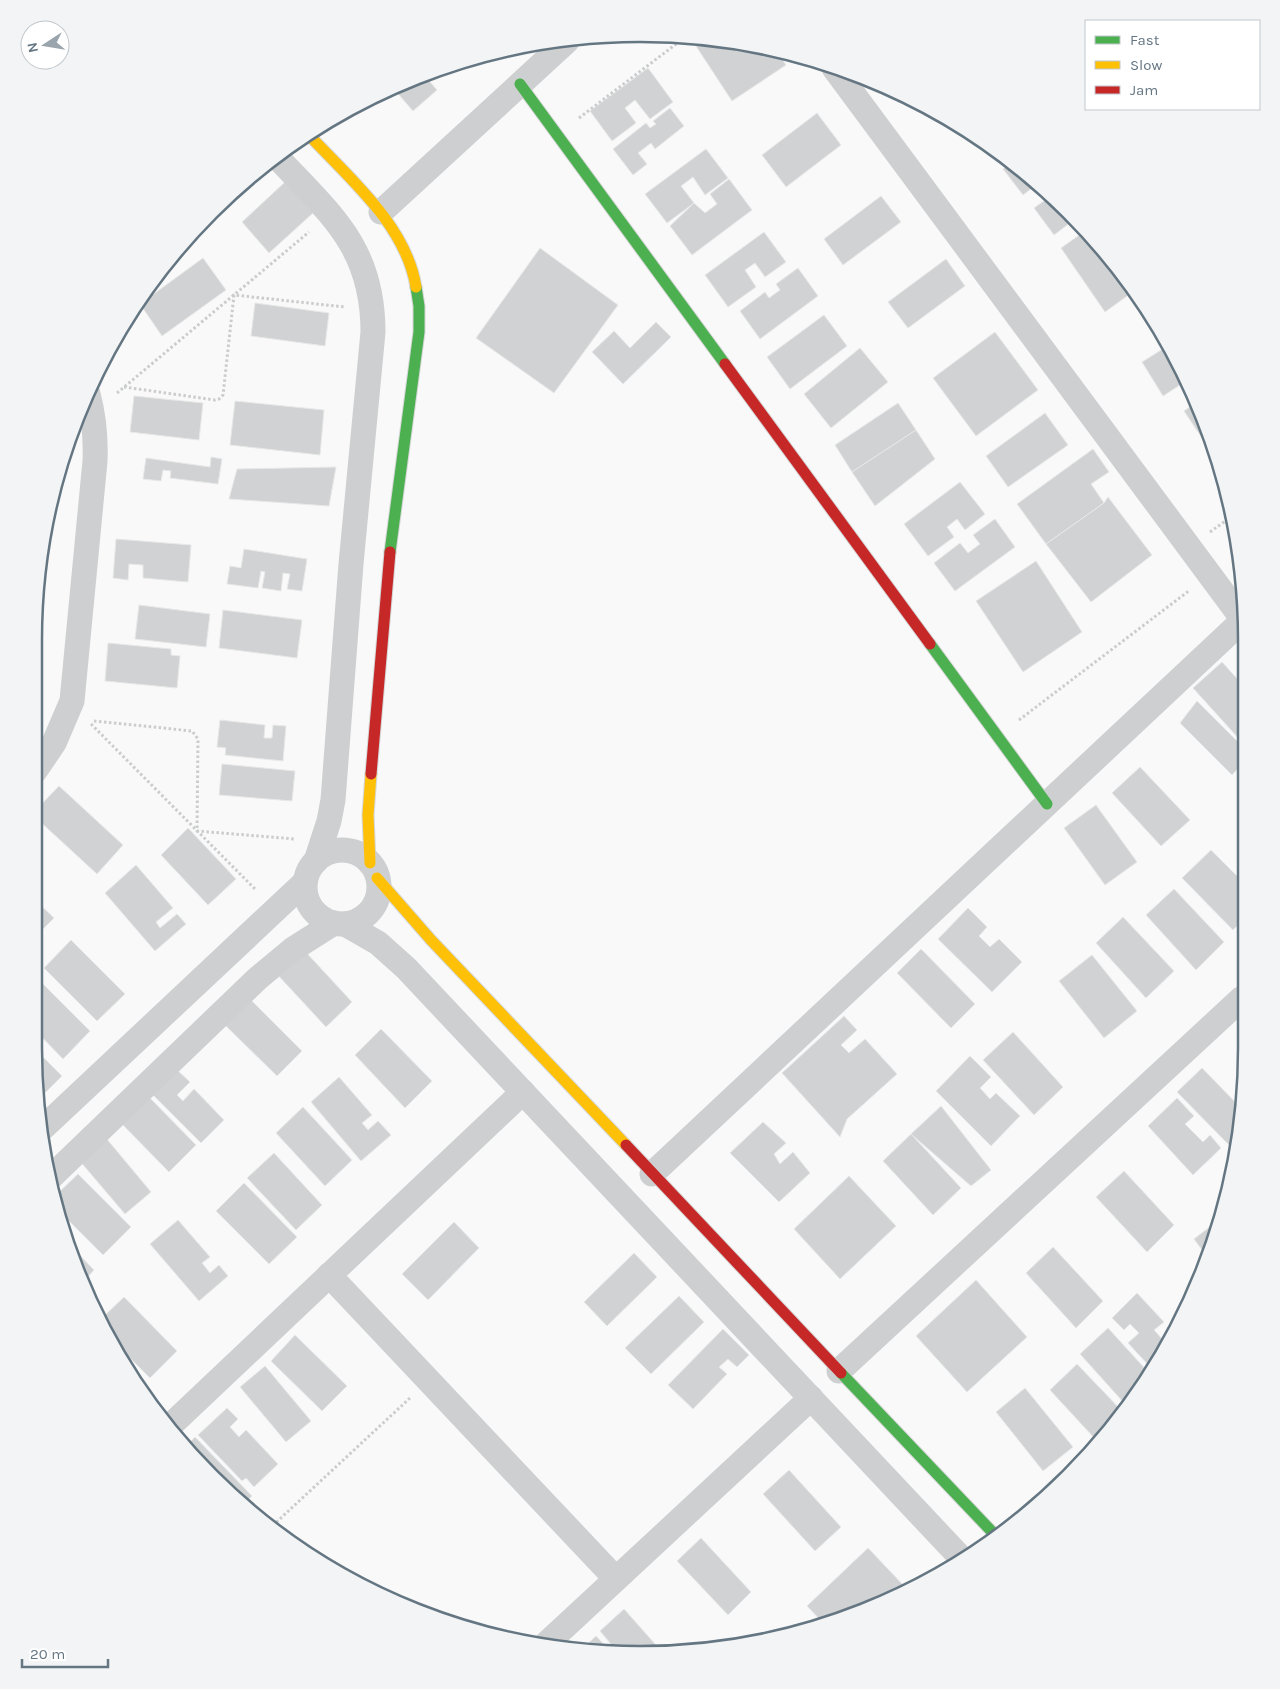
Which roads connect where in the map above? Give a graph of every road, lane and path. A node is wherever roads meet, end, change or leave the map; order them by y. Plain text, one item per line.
1 (676, 44) edge
2 (559, 48) edge
3 (841, 77) edge
4 (520, 84) junction
5 (557, 135) junction
6 (313, 140) edge
7 (282, 162) edge
8 (381, 212) junction
9 (330, 214) junction
10 (234, 295) junction
11 (373, 310) junction
12 (124, 387) junction
13 (92, 402) edge
14 (90, 406) edge
15 (1210, 575) junction
16 (1237, 611) edge
17 (1237, 626) edge
18 (998, 737) junction
19 (42, 760) edge
20 (1047, 804) junction
21 (197, 831) junction
22 (315, 861) junction
23 (374, 871) junction
24 (276, 910) junction
25 (339, 924) junction
26 (1238, 1002) edge
27 (523, 1092) junction
28 (48, 1124) edge
29 (56, 1173) edge
30 (652, 1174) junction
31 (330, 1275) junction
32 (840, 1371) junction
33 (429, 1381) junction
34 (811, 1398) junction
35 (174, 1422) edge
36 (275, 1522) edge
37 (992, 1532) edge
38 (958, 1555) edge
39 (616, 1579) junction
40 (551, 1639) edge

1 - 5 path
2 - 4 street
3 - 15 street
4 - 5 street
4 - 8 street
5 - 18 street
6 - 8 street
7 - 9 street
8 - 23 street
9 - 10 path
9 - 11 street
10 - 11 path
10 - 12 path
10 - 12 path
11 - 22 street
12 - 13 path
14 - 19 street
15 - 16 street
15 - 18 path
17 - 20 street
18 - 20 street
20 - 30 street
21 - 21 path
21 - 22 path
21 - 24 path
22 - 23 street
22 - 24 street
22 - 25 street
23 - 25 street
23 - 30 street
24 - 28 street
25 - 27 street
25 - 29 street
26 - 32 street
27 - 31 street
27 - 34 street
30 - 32 street
31 - 33 street
31 - 35 street
32 - 37 street
33 - 36 path
33 - 39 street
34 - 38 street
34 - 39 street
39 - 40 street

